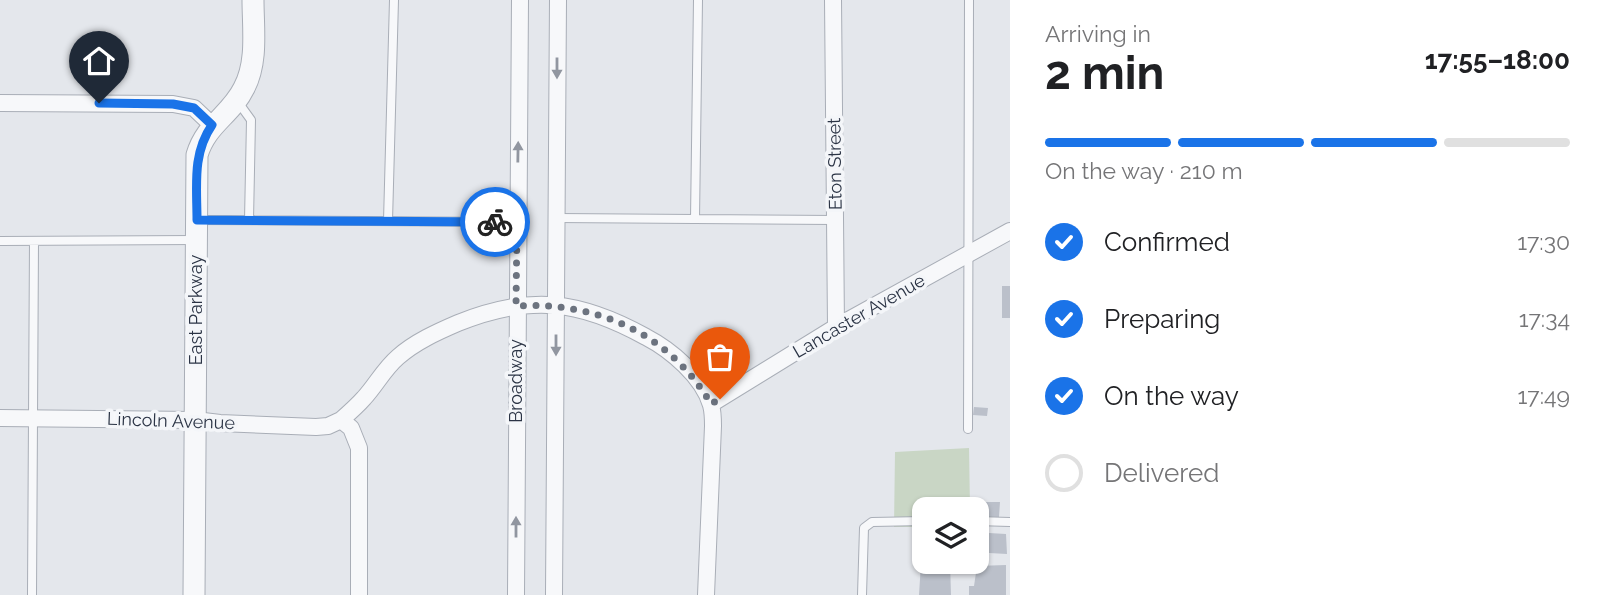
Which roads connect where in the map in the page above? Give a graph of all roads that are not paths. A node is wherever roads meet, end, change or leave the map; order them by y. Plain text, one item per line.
1 (253, 0) edge
2 (394, 0) edge
3 (520, 0) edge
4 (558, 0) edge
5 (698, 0) edge
6 (833, 0) edge
7 (970, 0) edge
8 (237, 100) junction
9 (0, 103) edge
10 (212, 125) junction
11 (556, 218) junction
12 (695, 219) junction
13 (835, 219) junction
14 (249, 220) junction
15 (388, 221) junction
16 (517, 222) junction
17 (197, 230) junction
18 (1010, 231) edge
19 (0, 240) edge
20 (34, 241) junction
21 (968, 254) junction
22 (516, 306) junction
23 (556, 306) junction
24 (836, 327) junction
25 (711, 404) junction
26 (32, 417) junction
27 (0, 418) edge
28 (195, 420) junction
29 (341, 420) junction
30 (968, 429) dead end
31 (989, 521) edge
32 (912, 522) edge
33 (1010, 522) edge
34 (32, 595) edge
35 (194, 595) edge
36 (359, 595) edge
37 (516, 595) edge
38 (554, 595) edge
39 (706, 595) edge
40 (862, 595) edge

1 - 8 street, East Parkway
2 - 15 lane
16 -> 3 street, Broadway
4 -> 11 street
5 - 12 lane
6 - 13 street, Eton Street
7 - 21 lane
8 - 10 street, East Parkway
8 - 14 lane
9 - 10 street
10 - 17 street, East Parkway
11 - 12 lane
11 - 23 street
12 - 13 lane
13 - 24 street, Eton Street
14 - 15 lane
14 - 17 lane
15 - 16 lane
16 - 22 street, Broadway
17 - 20 lane
17 - 28 street, East Parkway
18 - 21 street, Lancaster Avenue
19 - 20 lane
20 - 26 lane
21 - 24 street, Lancaster Avenue
21 - 30 lane
22 - 23 street
22 - 29 street
37 -> 22 street, Broadway
23 - 25 street
23 -> 38 street
24 - 25 street, Lancaster Avenue
25 - 39 street
26 - 27 street, Lincoln Avenue
26 - 28 street, Lincoln Avenue
26 - 34 lane
28 - 29 street, Lincoln Avenue
28 - 35 street, East Parkway
29 - 36 street
31 - 33 lane
32 - 40 lane

